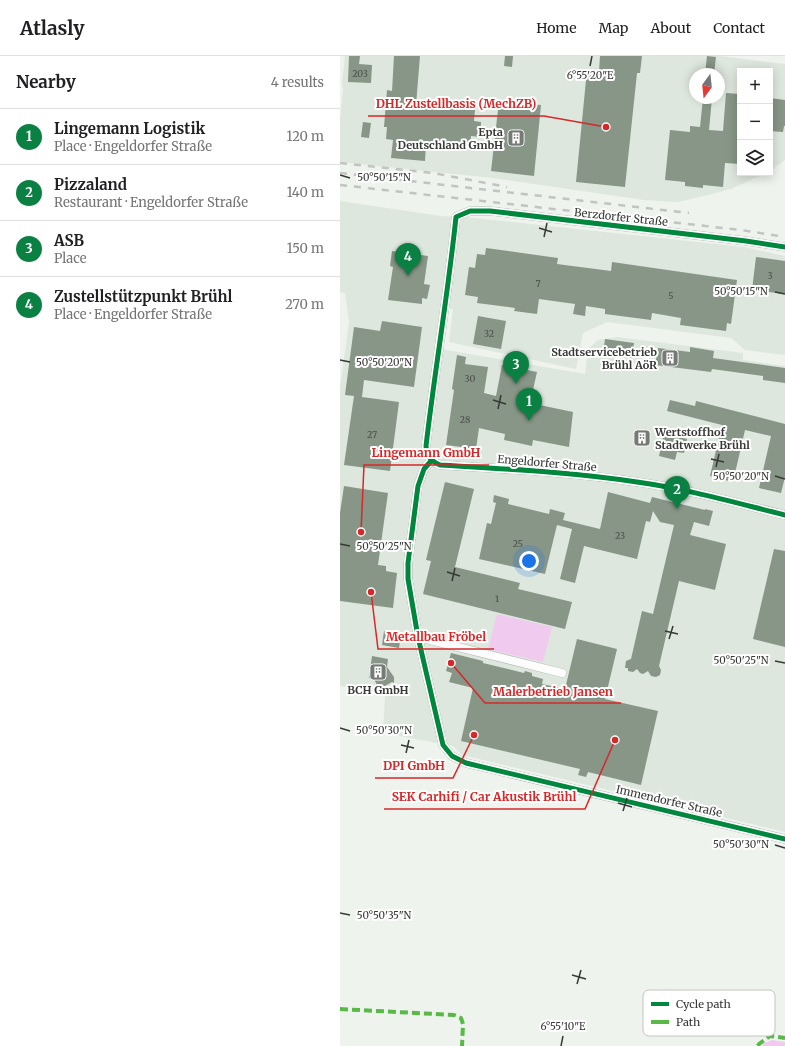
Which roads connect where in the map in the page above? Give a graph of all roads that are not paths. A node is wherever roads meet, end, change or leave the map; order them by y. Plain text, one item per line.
1 (785, 248) edge
2 (432, 461) junction
3 (785, 515) edge
4 (418, 637) junction
5 (562, 673) dead end
6 (785, 839) edge

1 - 2 street, Berzdorfer Straße
2 - 3 street, Engeldorfer Straße
2 - 4 street, Immendorfer Straße
4 - 5 street
4 - 6 street, Immendorfer Straße

